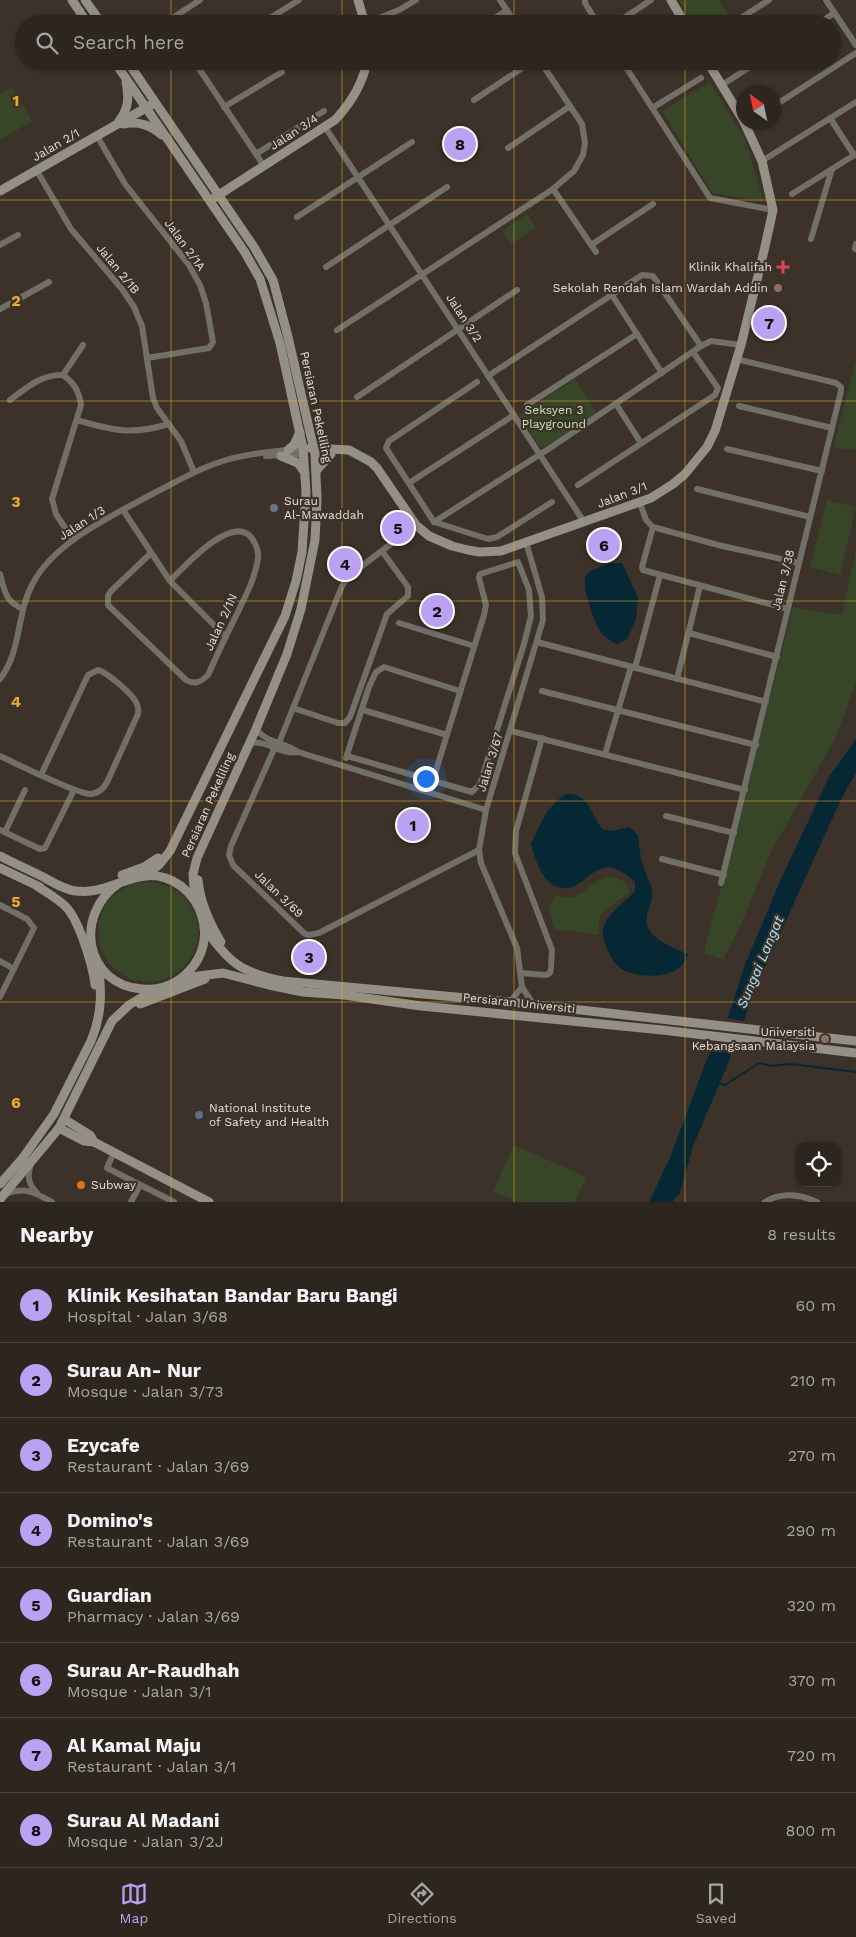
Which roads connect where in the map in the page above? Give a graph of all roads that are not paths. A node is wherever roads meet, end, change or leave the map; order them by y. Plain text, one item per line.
1 (72, 0) edge
2 (85, 0) edge
3 (200, 0) edge
4 (298, 0) edge
5 (358, 0) edge
6 (416, 0) edge
7 (500, 0) edge
8 (585, 0) edge
9 (651, 0) edge
10 (671, 0) edge
11 (768, 0) edge
12 (826, 0) edge
13 (507, 10) junction
14 (834, 13) joint
15 (82, 15) edge
16 (96, 15) edge
17 (177, 15) edge
18 (275, 15) edge
19 (362, 15) edge
20 (386, 15) edge
21 (500, 15) edge
22 (510, 15) edge
23 (592, 15) edge
24 (628, 15) edge
25 (680, 15) edge
26 (745, 15) edge
27 (831, 15) edge
28 (841, 23) edge
29 (856, 45) edge
30 (856, 53) edge
31 (841, 63) edge
32 (120, 70) edge
33 (133, 70) edge
34 (202, 70) edge
35 (365, 70) edge
36 (519, 70) edge
37 (546, 70) edge
38 (628, 70) edge
39 (713, 70) edge
40 (745, 70) edge
41 (830, 70) edge
42 (282, 72) dead end
43 (126, 78) junction
44 (701, 78) dead end
45 (722, 85) junction
46 (154, 100) junction
47 (474, 100) dead end
48 (781, 101) edge
49 (856, 102) edge
50 (145, 106) junction
51 (570, 106) junction
52 (224, 108) junction
53 (652, 108) junction
54 (736, 109) edge
55 (324, 111) dead end
56 (830, 118) junction
57 (113, 127) junction
58 (325, 128) junction
59 (748, 130) edge
60 (97, 136) junction
61 (412, 142) dead end
62 (174, 148) junction
63 (508, 148) dead end
64 (256, 154) junction
65 (855, 155) edge
66 (762, 161) junction
67 (264, 166) junction
68 (832, 169) junction
69 (36, 170) junction
70 (358, 177) junction
71 (447, 187) dead end
72 (553, 189) junction
73 (0, 190) edge
74 (792, 194) dead end
75 (219, 195) junction
76 (210, 201) junction
77 (653, 204) dead end
78 (773, 210) junction
79 (297, 217) dead end
80 (389, 225) junction
81 (18, 235) dead end
82 (811, 239) dead end
83 (0, 245) edge
84 (591, 245) junction
85 (596, 252) dead end
86 (326, 267) dead end
87 (422, 274) junction
88 (49, 282) dead end
89 (517, 290) dead end
90 (612, 295) junction
91 (0, 309) edge
92 (337, 330) dead end
93 (458, 330) junction
94 (636, 334) junction
95 (83, 345) dead end
96 (701, 346) junction
97 (740, 346) junction
98 (693, 352) junction
99 (147, 358) junction
100 (736, 359) junction
101 (662, 373) junction
102 (63, 375) junction
103 (488, 376) junction
104 (477, 382) dead end
105 (357, 397) dead end
106 (10, 400) dead end
107 (616, 404) junction
108 (527, 405) dead end
109 (739, 406) dead end
110 (514, 415) junction
111 (77, 420) junction
112 (169, 424) junction
113 (832, 428) junction
114 (300, 432) junction
115 (311, 433) junction
116 (641, 443) junction
117 (727, 449) dead end
118 (303, 451) junction
119 (314, 451) junction
120 (330, 451) junction
121 (284, 453) junction
122 (540, 454) junction
123 (316, 471) junction
124 (822, 471) junction
125 (194, 472) junction
126 (305, 473) junction
127 (409, 484) junction
128 (578, 485) dead end
129 (697, 489) dead end
130 (552, 502) dead end
131 (640, 503) junction
132 (122, 510) junction
133 (810, 516) junction
134 (434, 522) junction
135 (584, 522) junction
136 (416, 525) junction
137 (652, 526) junction
138 (73, 540) junction
139 (526, 542) junction
140 (382, 552) junction
141 (150, 554) junction
142 (799, 563) junction
143 (0, 574) edge
144 (660, 575) junction
145 (170, 581) junction
146 (700, 586) junction
147 (23, 609) junction
148 (788, 609) junction
149 (399, 624) dead end
150 (689, 633) junction
151 (226, 637) junction
152 (538, 642) junction
153 (474, 646) junction
154 (777, 657) junction
155 (633, 667) junction
156 (0, 679) edge
157 (677, 679) junction
158 (460, 691) junction
159 (542, 691) dead end
160 (766, 702) junction
161 (293, 708) junction
162 (363, 710) junction
163 (618, 710) junction
164 (256, 729) junction
165 (511, 731) junction
166 (447, 735) junction
167 (542, 738) junction
168 (250, 743) junction
169 (277, 745) junction
170 (756, 746) junction
171 (605, 754) junction
172 (0, 756) edge
173 (347, 756) junction
174 (343, 766) junction
175 (41, 775) junction
176 (434, 780) junction
177 (25, 790) dead end
178 (74, 790) junction
179 (745, 790) junction
180 (429, 792) junction
181 (486, 810) junction
182 (666, 816) dead end
183 (3, 831) edge
184 (734, 833) junction
185 (177, 838) junction
186 (203, 845) junction
187 (479, 850) junction
188 (0, 856) edge
189 (662, 859) dead end
190 (0, 868) edge
191 (38, 875) junction
192 (724, 875) junction
193 (143, 876) junction
194 (118, 883) junction
195 (721, 883) dead end
196 (37, 886) junction
197 (195, 900) junction
198 (0, 905) edge
199 (204, 927) junction
200 (90, 939) junction
201 (97, 960) junction
202 (0, 962) edge
203 (14, 969) junction
204 (521, 973) junction
205 (182, 978) junction
206 (308, 983) junction
207 (522, 987) junction
208 (154, 989) junction
209 (303, 992) junction
210 (0, 997) edge
211 (510, 1002) junction
212 (533, 1004) junction
213 (856, 1041) edge
214 (98, 1050) junction
215 (856, 1053) edge
216 (79, 1066) junction
217 (64, 1119) junction
218 (59, 1128) junction
219 (94, 1142) junction
220 (114, 1152) junction
221 (31, 1163) junction
222 (0, 1184) edge
223 (140, 1185) junction
224 (37, 1194) junction
225 (2, 1197) edge
226 (52, 1202) edge
227 (132, 1202) edge
228 (174, 1202) edge
229 (209, 1202) edge
230 (765, 1202) edge
231 (816, 1202) edge

1 - 15 main road
2 - 16 main road
3 - 17 street
4 - 18 street
5 - 19 main road
6 - 20 street
7 - 13 street
8 - 23 street
9 - 24 street
10 - 25 main road
11 - 26 street
12 - 14 street
13 - 21 street
13 - 22 street
14 - 27 street
28 - 29 street
30 - 31 street
32 - 43 main road, Persiaran Pekeliling
33 - 46 main road, Persiaran Pekeliling
34 - 52 street
35 - 58 main road, Jalan 3/4
36 - 47 street
37 - 51 street
38 - 53 street
39 - 45 main road, Jalan 3/1
40 - 45 street
41 - 48 street
42 - 52 street
43 - 50 main road, Persiaran Pekeliling
43 - 57 main road
44 - 53 street
45 - 54 main road, Jalan 3/1
46 - 50 main road, Jalan 2/1
46 - 75 main road, Persiaran Pekeliling
49 - 56 street
50 - 57 main road, Jalan 2/1
50 - 62 main road, Persiaran Pekeliling
51 - 63 street
51 - 72 street
52 - 64 street
53 - 78 street
55 - 64 street
56 - 65 street
56 - 66 street
57 - 60 main road, Jalan 2/1
57 - 62 main road
58 - 67 main road, Jalan 3/4
58 - 70 street, Jalan 3/2
59 - 66 main road, Jalan 3/1
60 - 69 main road, Jalan 2/1
60 - 99 street, Jalan 2/1A
61 - 70 street
62 - 76 main road, Persiaran Pekeliling
64 - 67 street
65 - 68 street
66 - 78 main road, Jalan 3/1
67 - 75 main road, Jalan 3/4
68 - 74 street
68 - 82 street
69 - 73 main road, Jalan 2/1
69 - 99 street, Jalan 2/1B
70 - 79 street
70 - 80 street, Jalan 3/2
71 - 80 street
72 - 84 street
72 - 87 street
75 - 76 main road, Jalan 3/4
75 - 115 main road, Persiaran Pekeliling
76 - 114 main road, Persiaran Pekeliling
77 - 84 street
78 - 97 main road, Jalan 3/1
80 - 86 street
80 - 87 street, Jalan 3/2
81 - 83 street
84 - 85 street
87 - 92 street
87 - 93 street, Jalan 3/2
88 - 91 street
89 - 93 street
90 - 94 street
90 - 96 street
90 - 103 street
93 - 103 street, Jalan 3/2
93 - 105 street
94 - 101 street
94 - 108 street
95 - 102 street
96 - 97 street
96 - 98 street
97 - 100 main road, Jalan 3/1
98 - 101 street
98 - 116 street
99 - 112 street, Jalan 2/1B
100 - 113 street, Jalan 3/38
100 - 131 main road, Jalan 3/1
101 - 107 street
102 - 106 street
102 - 111 street
103 - 110 street, Jalan 3/2
104 - 127 street
107 - 116 street
107 - 122 street
109 - 113 street
110 - 122 street, Jalan 3/2
110 - 127 street
111 - 112 street
111 - 138 street
112 - 125 street, Jalan 2/1B
113 - 124 street, Jalan 3/38
114 - 118 main road, Persiaran Pekeliling
114 - 121 main road
115 - 119 main road, Persiaran Pekeliling
115 - 120 main road
116 - 128 street
117 - 124 street
118 - 119 main road, Jalan 3/1
118 - 121 street, Jalan 1/3
118 - 126 main road, Persiaran Pekeliling
119 - 120 main road, Jalan 3/1
119 - 123 main road, Persiaran Pekeliling
120 - 123 main road
120 - 136 main road, Jalan 3/1
121 - 125 street, Jalan 1/3
121 - 126 main road
122 - 134 street
122 - 135 street, Jalan 3/2
123 - 164 main road, Persiaran Pekeliling
124 - 133 street, Jalan 3/38
125 - 132 street, Jalan 1/3
126 - 185 main road, Persiaran Pekeliling
127 - 134 street
129 - 133 street
130 - 134 street
131 - 135 main road, Jalan 3/1
131 - 137 street
132 - 138 street, Jalan 1/3
132 - 141 street
133 - 142 street, Jalan 3/38
135 - 139 main road, Jalan 3/1
136 - 139 main road, Jalan 3/1
136 - 140 street, Jalan 3/69
137 - 142 street
137 - 144 street
138 - 147 street, Jalan 1/3
139 - 152 street, Jalan 3/67
140 - 161 street, Jalan 3/69
140 - 161 street
141 - 145 street
141 - 151 street, Jalan 2/1N
142 - 148 street, Jalan 3/38
143 - 147 street
144 - 146 street
144 - 155 street
145 - 151 street
145 - 151 street, Jalan 2/1N
146 - 148 street
146 - 150 street
147 - 156 street, Jalan 1/3
148 - 154 street, Jalan 3/38
149 - 153 street
150 - 154 street
150 - 157 street
152 - 155 street
152 - 165 street, Jalan 3/67
153 - 158 street
153 - 176 street
154 - 160 street, Jalan 3/38
155 - 157 street
155 - 163 street
157 - 160 street
158 - 162 street
158 - 166 street
159 - 163 street
160 - 170 street, Jalan 3/38
161 - 169 street, Jalan 3/69
162 - 166 street
162 - 173 street
163 - 170 street
163 - 171 street
164 - 168 main road, Persiaran Pekeliling
164 - 169 street
165 - 167 street
165 - 181 street, Jalan 3/67
166 - 176 street
167 - 171 street
167 - 204 street
168 - 169 street
168 - 186 main road, Persiaran Pekeliling
169 - 174 street
169 - 187 street, Jalan 3/69
170 - 179 street, Jalan 3/38
171 - 179 street
172 - 175 street
173 - 174 street
173 - 176 street
174 - 180 street
175 - 178 street
175 - 178 street
176 - 180 street
177 - 183 street
178 - 183 street
179 - 184 street, Jalan 3/38
180 - 181 street
181 - 187 street, Jalan 3/67
182 - 184 street
184 - 192 street, Jalan 3/38
185 - 191 main road
185 - 193 main road, Persiaran Pekeliling
186 - 197 main road, Persiaran Pekeliling
186 - 206 main road
187 - 204 street, Jalan 3/67
188 - 191 main road
189 - 192 street
190 - 196 main road
191 - 194 main road
192 - 195 street, Jalan 3/38
193 - 194 main road
193 - 197 main road
194 - 200 main road
196 - 200 main road
196 - 216 main road
197 - 199 main road
198 - 203 street
199 - 205 main road
199 - 206 main road, Persiaran Universiti
200 - 201 main road
201 - 208 main road
201 - 216 main road
202 - 203 street
203 - 210 street
204 - 207 street, Jalan 3/67
205 - 208 main road
205 - 209 main road, Persiaran Universiti
206 - 211 main road, Persiaran Universiti
207 - 211 street
207 - 212 street
208 - 214 main road
209 - 214 main road
209 - 215 main road, Persiaran Universiti
211 - 212 main road, Persiaran Universiti
212 - 213 main road, Persiaran Universiti
214 - 217 main road
216 - 222 main road
217 - 218 main road
217 - 219 main road
218 - 219 main road
218 - 221 main road
219 - 220 main road
220 - 223 street
220 - 229 main road
221 - 224 street
221 - 225 main road
223 - 227 street
223 - 228 street
224 - 225 street
224 - 226 street
230 - 231 street

